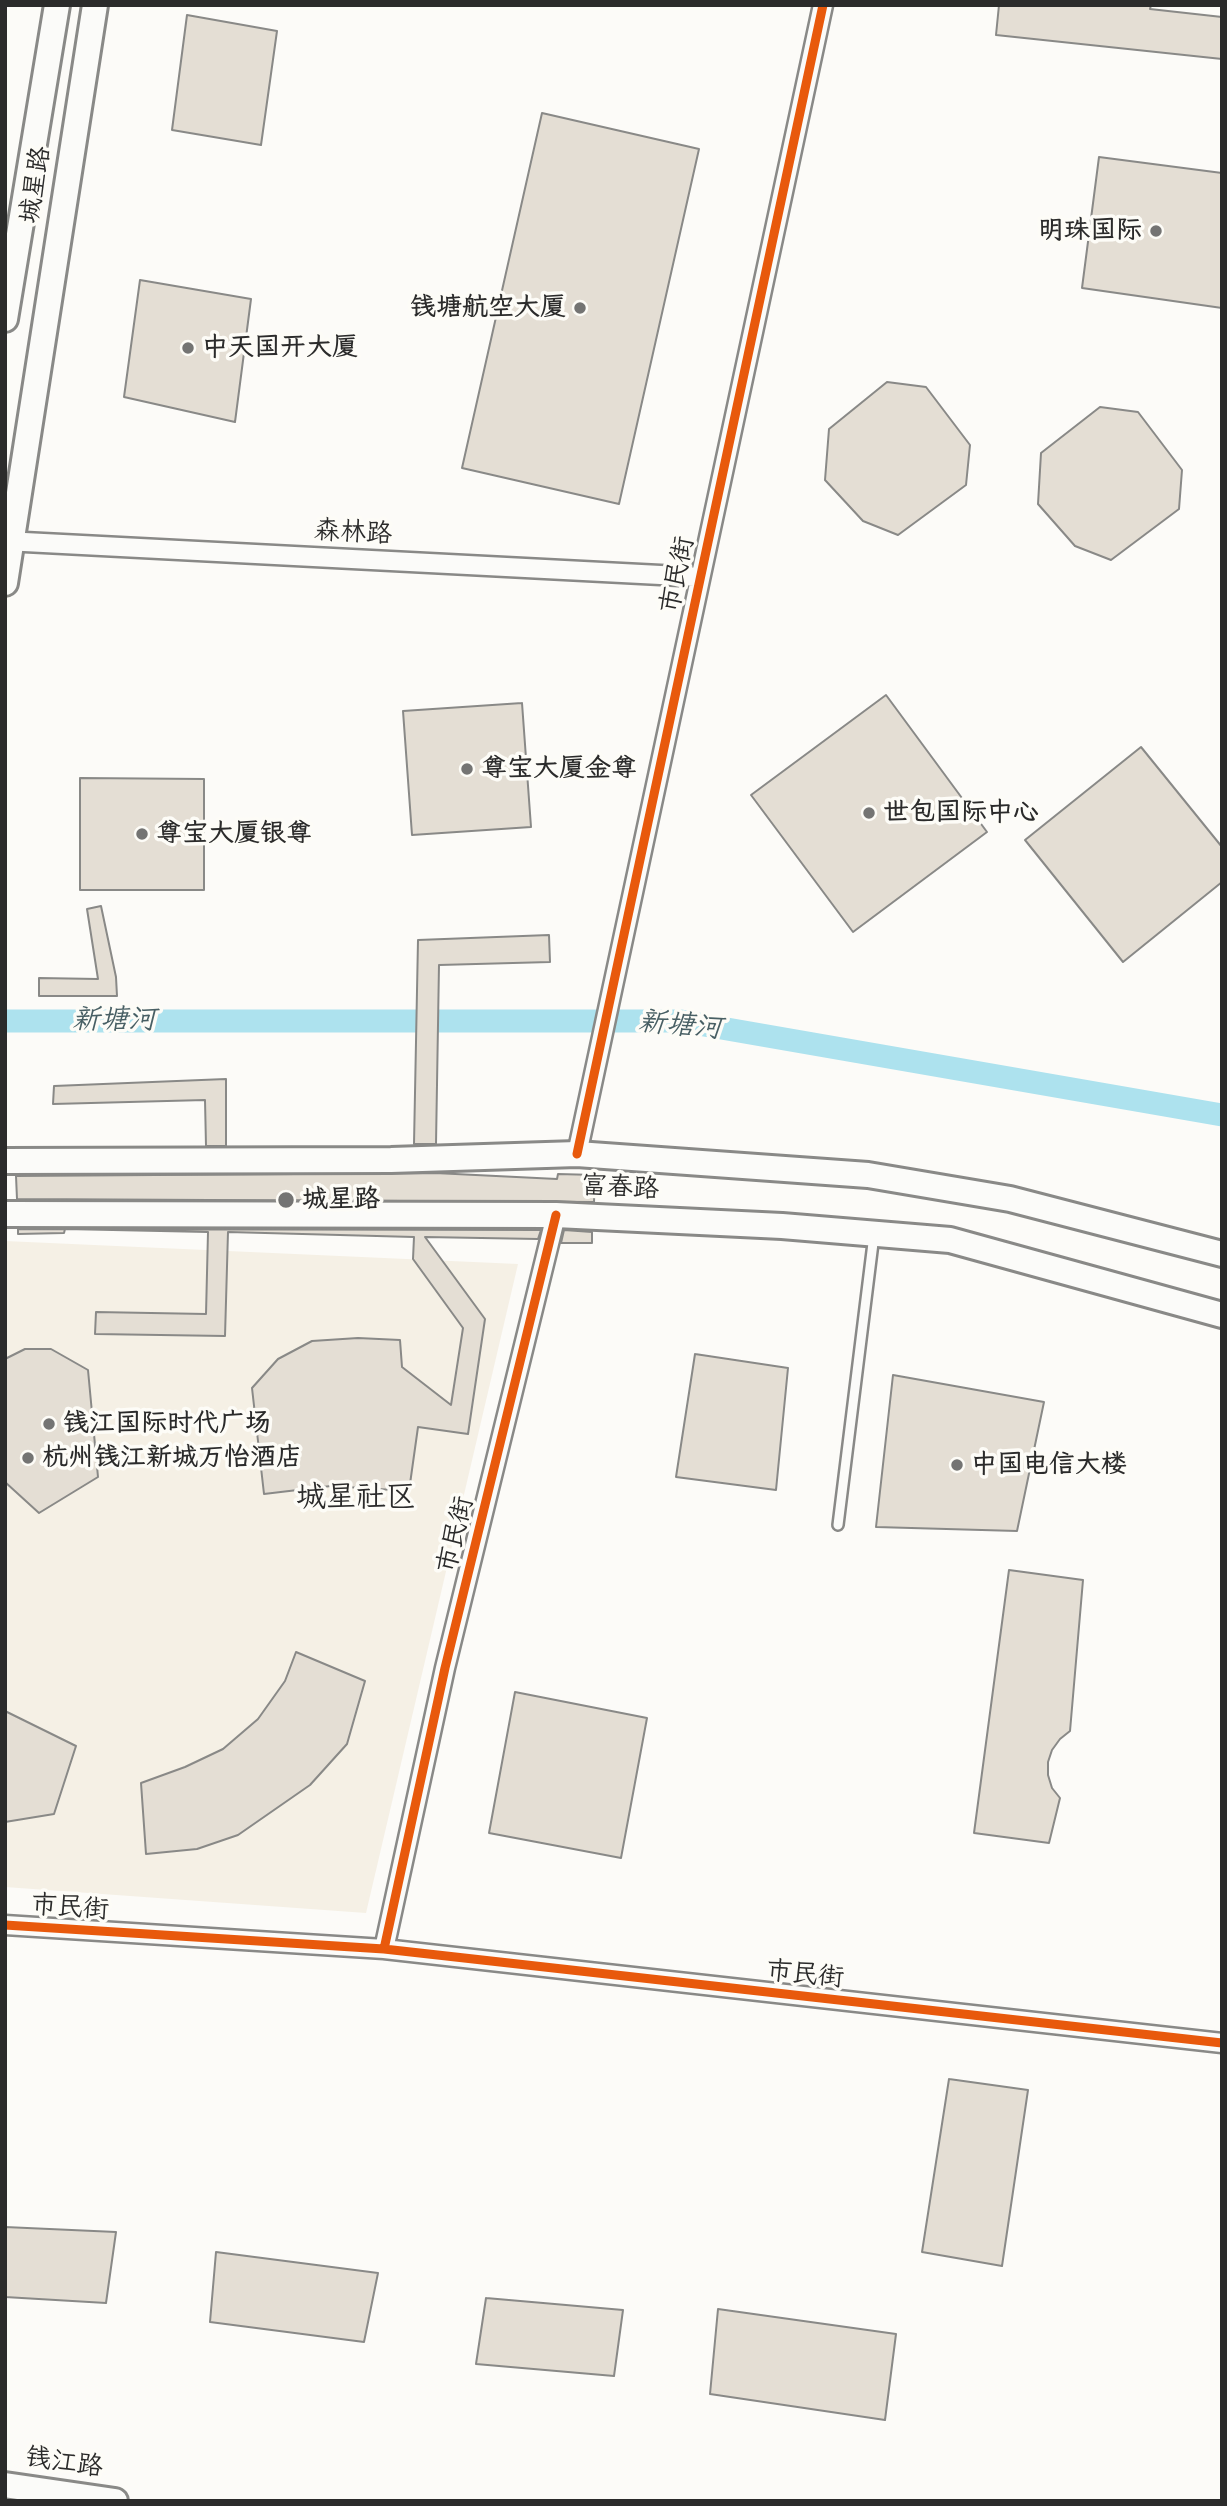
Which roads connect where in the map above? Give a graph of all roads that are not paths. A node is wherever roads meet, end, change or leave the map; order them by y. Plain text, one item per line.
1 (57, 5) edge
2 (95, 5) edge
3 (823, 5) edge
4 (5, 319) edge
5 (8, 541) edge
6 (699, 577) junction
7 (5, 583) edge
8 (577, 1154) junction
9 (5, 1161) edge
10 (5, 1214) edge
11 (556, 1215) junction
12 (874, 1234) junction
13 (1222, 1254) edge
14 (1222, 1315) edge
15 (838, 1525) dead end
16 (5, 1925) edge
17 (384, 1949) junction
18 (1222, 2043) edge
19 (5, 2485) edge
20 (115, 2501) edge

1 - 4 main road, 城星路
2 - 5 main road, 城星路
3 - 6 street, 市民街
5 - 6 street, 森林路
5 - 7 main road, 城星路
6 - 8 street, 市民街
8 - 9 main road, 富春路
8 - 13 main road, 富春路
10 - 11 main road, 富春路
11 - 12 main road, 富春路
11 - 17 street, 市民街
12 - 14 main road, 富春路
12 - 15 lane
16 - 17 street, 市民街
17 - 18 street, 市民街
19 - 20 main road, 钱江路

